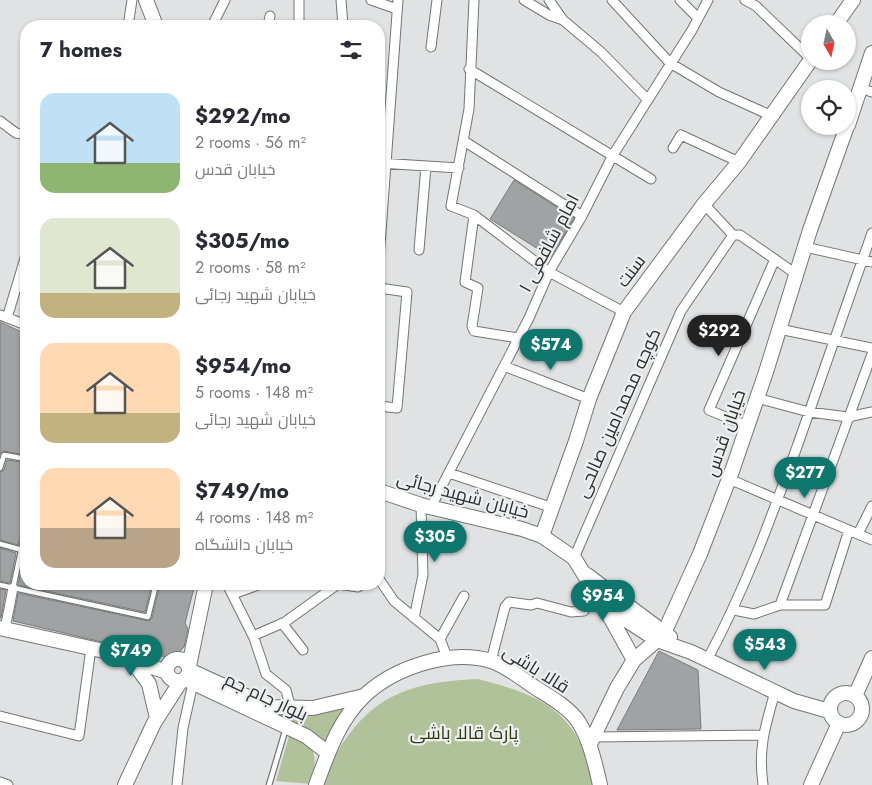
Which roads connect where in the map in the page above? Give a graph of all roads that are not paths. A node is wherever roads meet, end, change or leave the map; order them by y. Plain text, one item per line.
1 (132, 0) edge
2 (146, 0) edge
3 (224, 0) edge
4 (299, 0) edge
5 (341, 0) edge
6 (371, 0) edge
7 (437, 0) edge
8 (474, 0) edge
9 (524, 0) edge
10 (549, 0) edge
11 (612, 0) edge
12 (680, 0) edge
13 (708, 0) edge
14 (745, 0) edge
15 (853, 0) edge
16 (398, 4) edge
17 (842, 15) edge
18 (270, 16) dead end
19 (698, 18) junction
20 (129, 20) edge
21 (154, 20) edge
22 (215, 20) edge
23 (269, 20) edge
24 (299, 20) edge
25 (343, 20) edge
26 (562, 20) junction
27 (431, 47) dead end
28 (801, 51) edge
29 (872, 54) edge
30 (670, 63) junction
31 (469, 69) junction
32 (803, 70) edge
33 (866, 90) edge
34 (647, 99) junction
35 (856, 109) edge
36 (772, 116) junction
37 (0, 121) edge
38 (385, 133) edge
39 (20, 134) edge
40 (844, 135) edge
41 (464, 141) junction
42 (672, 148) dead end
43 (613, 155) junction
44 (739, 162) junction
45 (385, 163) edge
46 (426, 166) junction
47 (459, 168) junction
48 (651, 179) dead end
49 (704, 204) junction
50 (474, 214) junction
51 (582, 216) junction
52 (872, 233) edge
53 (733, 235) junction
54 (805, 247) junction
55 (419, 250) dead end
56 (775, 259) junction
57 (862, 260) junction
58 (872, 262) edge
59 (20, 272) edge
60 (549, 272) junction
61 (796, 274) junction
62 (385, 289) edge
63 (624, 312) junction
64 (4, 316) edge
65 (20, 323) edge
66 (779, 329) junction
67 (518, 338) junction
68 (836, 341) junction
69 (872, 348) edge
70 (872, 354) edge
71 (504, 366) junction
72 (757, 398) junction
73 (589, 399) junction
74 (385, 407) edge
75 (809, 412) junction
76 (872, 412) edge
77 (848, 416) junction
78 (747, 426) junction
79 (20, 458) edge
80 (0, 468) edge
81 (449, 472) junction
82 (729, 479) junction
83 (385, 494) edge
84 (778, 500) junction
85 (426, 506) junction
86 (872, 506) edge
87 (553, 508) junction
88 (814, 515) junction
89 (849, 530) junction
90 (858, 534) junction
91 (542, 536) junction
92 (872, 540) edge
93 (0, 544) edge
94 (20, 549) edge
95 (20, 558) edge
96 (574, 558) junction
97 (582, 572) junction
98 (0, 585) edge
99 (13, 588) junction
100 (385, 588) edge
101 (20, 590) edge
102 (22, 590) edge
103 (155, 590) edge
104 (204, 590) edge
105 (230, 590) edge
106 (244, 590) edge
107 (329, 590) edge
108 (233, 594) junction
109 (613, 594) junction
110 (464, 596) dead end
111 (603, 605) junction
112 (780, 605) junction
113 (734, 610) junction
114 (584, 611) dead end
115 (414, 618) junction
116 (282, 623) junction
117 (3, 629) edge
118 (253, 636) junction
119 (660, 637) junction
120 (440, 639) junction
121 (97, 649) junction
122 (303, 650) dead end
123 (447, 656) junction
124 (872, 658) edge
125 (634, 660) junction
126 (707, 660) junction
127 (491, 661) junction
128 (134, 662) junction
129 (180, 672) junction
130 (775, 692) junction
131 (364, 696) junction
132 (855, 696) junction
133 (291, 709) junction
134 (829, 712) junction
135 (867, 714) edge
136 (0, 716) edge
137 (155, 719) junction
138 (839, 723) junction
139 (286, 726) junction
140 (763, 735) junction
141 (592, 741) junction
142 (328, 753) junction
143 (0, 782) edge
144 (8, 785) edge
145 (125, 785) edge
146 (176, 785) edge
147 (269, 785) edge
148 (316, 785) edge
149 (600, 785) edge
150 (763, 785) edge
151 (811, 785) edge

1 - 20 street
2 - 21 main road
3 - 22 street
4 - 24 street
5 - 25 street
6 - 16 street
7 - 27 street
8 - 31 street
9 - 26 street
10 - 26 street
11 - 30 street
12 - 19 street
13 - 19 street, امام شافعی ۱
14 - 28 street
15 - 17 main road
16 - 38 street
18 - 23 street
19 - 30 street, امام شافعی ۱
26 - 34 street
29 - 33 main road, خیابان قدس
30 - 34 street, امام شافعی ۱
30 - 36 street
31 - 41 street
31 - 43 street
32 - 36 main road, سنت
33 - 35 main road, خیابان قدس
34 - 43 street, امام شافعی ۱
36 - 44 main road, سنت
37 - 39 street
40 - 54 main road, خیابان قدس
41 - 47 street
41 - 51 street
42 - 44 street
43 - 48 street
43 - 51 street, امام شافعی ۱
44 - 49 main road, سنت
45 - 46 street
46 - 47 street
46 - 55 street
47 - 50 street
49 - 53 street
49 - 63 main road, سنت
50 - 60 street
50 - 67 street
51 - 60 street, امام شافعی ۱
52 - 57 street
53 - 56 street
53 - 96 street, کوچه محمدامین صالحی
54 - 57 street
54 - 61 main road, خیابان قدس
56 - 61 street
56 - 78 street
57 - 58 street
57 - 68 street
59 - 64 street
60 - 63 street
60 - 67 street, امام شافعی ۱
61 - 66 main road, خیابان قدس
62 - 74 street
63 - 73 main road, سنت
64 - 65 street
66 - 68 street
66 - 72 main road, خیابان قدس
67 - 71 street, امام شافعی ۱
68 - 69 street
68 - 75 street
70 - 77 street
71 - 73 street
71 - 81 street, امام شافعی ۱
72 - 75 street
72 - 78 main road, خیابان قدس
73 - 87 main road, سنت
75 - 77 street
75 - 84 street
76 - 77 street
77 - 88 street
78 - 82 main road, خیابان قدس
79 - 80 lane
81 - 85 street, امام شافعی ۱
81 - 87 street
82 - 84 street
82 - 119 main road, خیابان قدس
83 - 85 main road, خیابان شهید رجائی
84 - 88 street
84 - 113 street
85 - 91 main road, خیابان شهید رجائی
85 - 115 street
86 - 90 street
87 - 91 main road, سنت
88 - 89 street
88 - 112 street
89 - 90 street
89 - 112 street
90 - 92 street
91 - 96 main road, خیابان شهید رجائی
93 - 94 lane
95 - 99 lane
96 - 97 main road, خیابان شهید رجائی
97 - 109 main road, خیابان شهید رجائی
97 - 111 main road, خیابان شهید رجائی
98 - 99 lane
99 - 101 lane
99 - 117 street
100 - 115 street
102 - 103 lane
104 - 129 main road
105 - 108 street
106 - 108 street
107 - 116 street
108 - 118 street
109 - 111 main road
109 - 119 main road, خیابان شهید رجائی
110 - 120 street
111 - 119 main road, خیابان شهید رجائی
111 - 125 main road
112 - 113 street
113 - 126 street
114 - 127 street
115 - 120 street
116 - 118 street
116 - 122 street
117 - 121 main road
118 - 133 street
119 - 125 main road
119 - 126 main road
120 - 123 street
121 - 128 main road
121 - 129 main road
121 - 136 street
123 - 127 main road, قالا باشی
123 - 131 main road, قالا باشی
124 - 132 main road
125 - 141 main road
126 - 130 main road
127 - 141 main road, قالا باشی
128 - 129 main road
128 - 137 main road
129 - 133 main road, بلوار جام جم
129 - 137 main road
129 - 139 main road, بلوار جام جم
129 - 146 street
130 - 134 main road
130 - 140 street
131 - 133 main road, بلوار جام جم
131 - 142 main road, قالا باشی
132 - 134 main road
132 - 135 main road
134 - 138 main road
135 - 138 main road
137 - 145 main road
138 - 151 main road
139 - 142 main road, بلوار جام جم
139 - 147 lane
140 - 141 street
140 - 150 street
141 - 149 main road, قالا باشی
142 - 148 main road, قالا باشی
143 - 144 street

